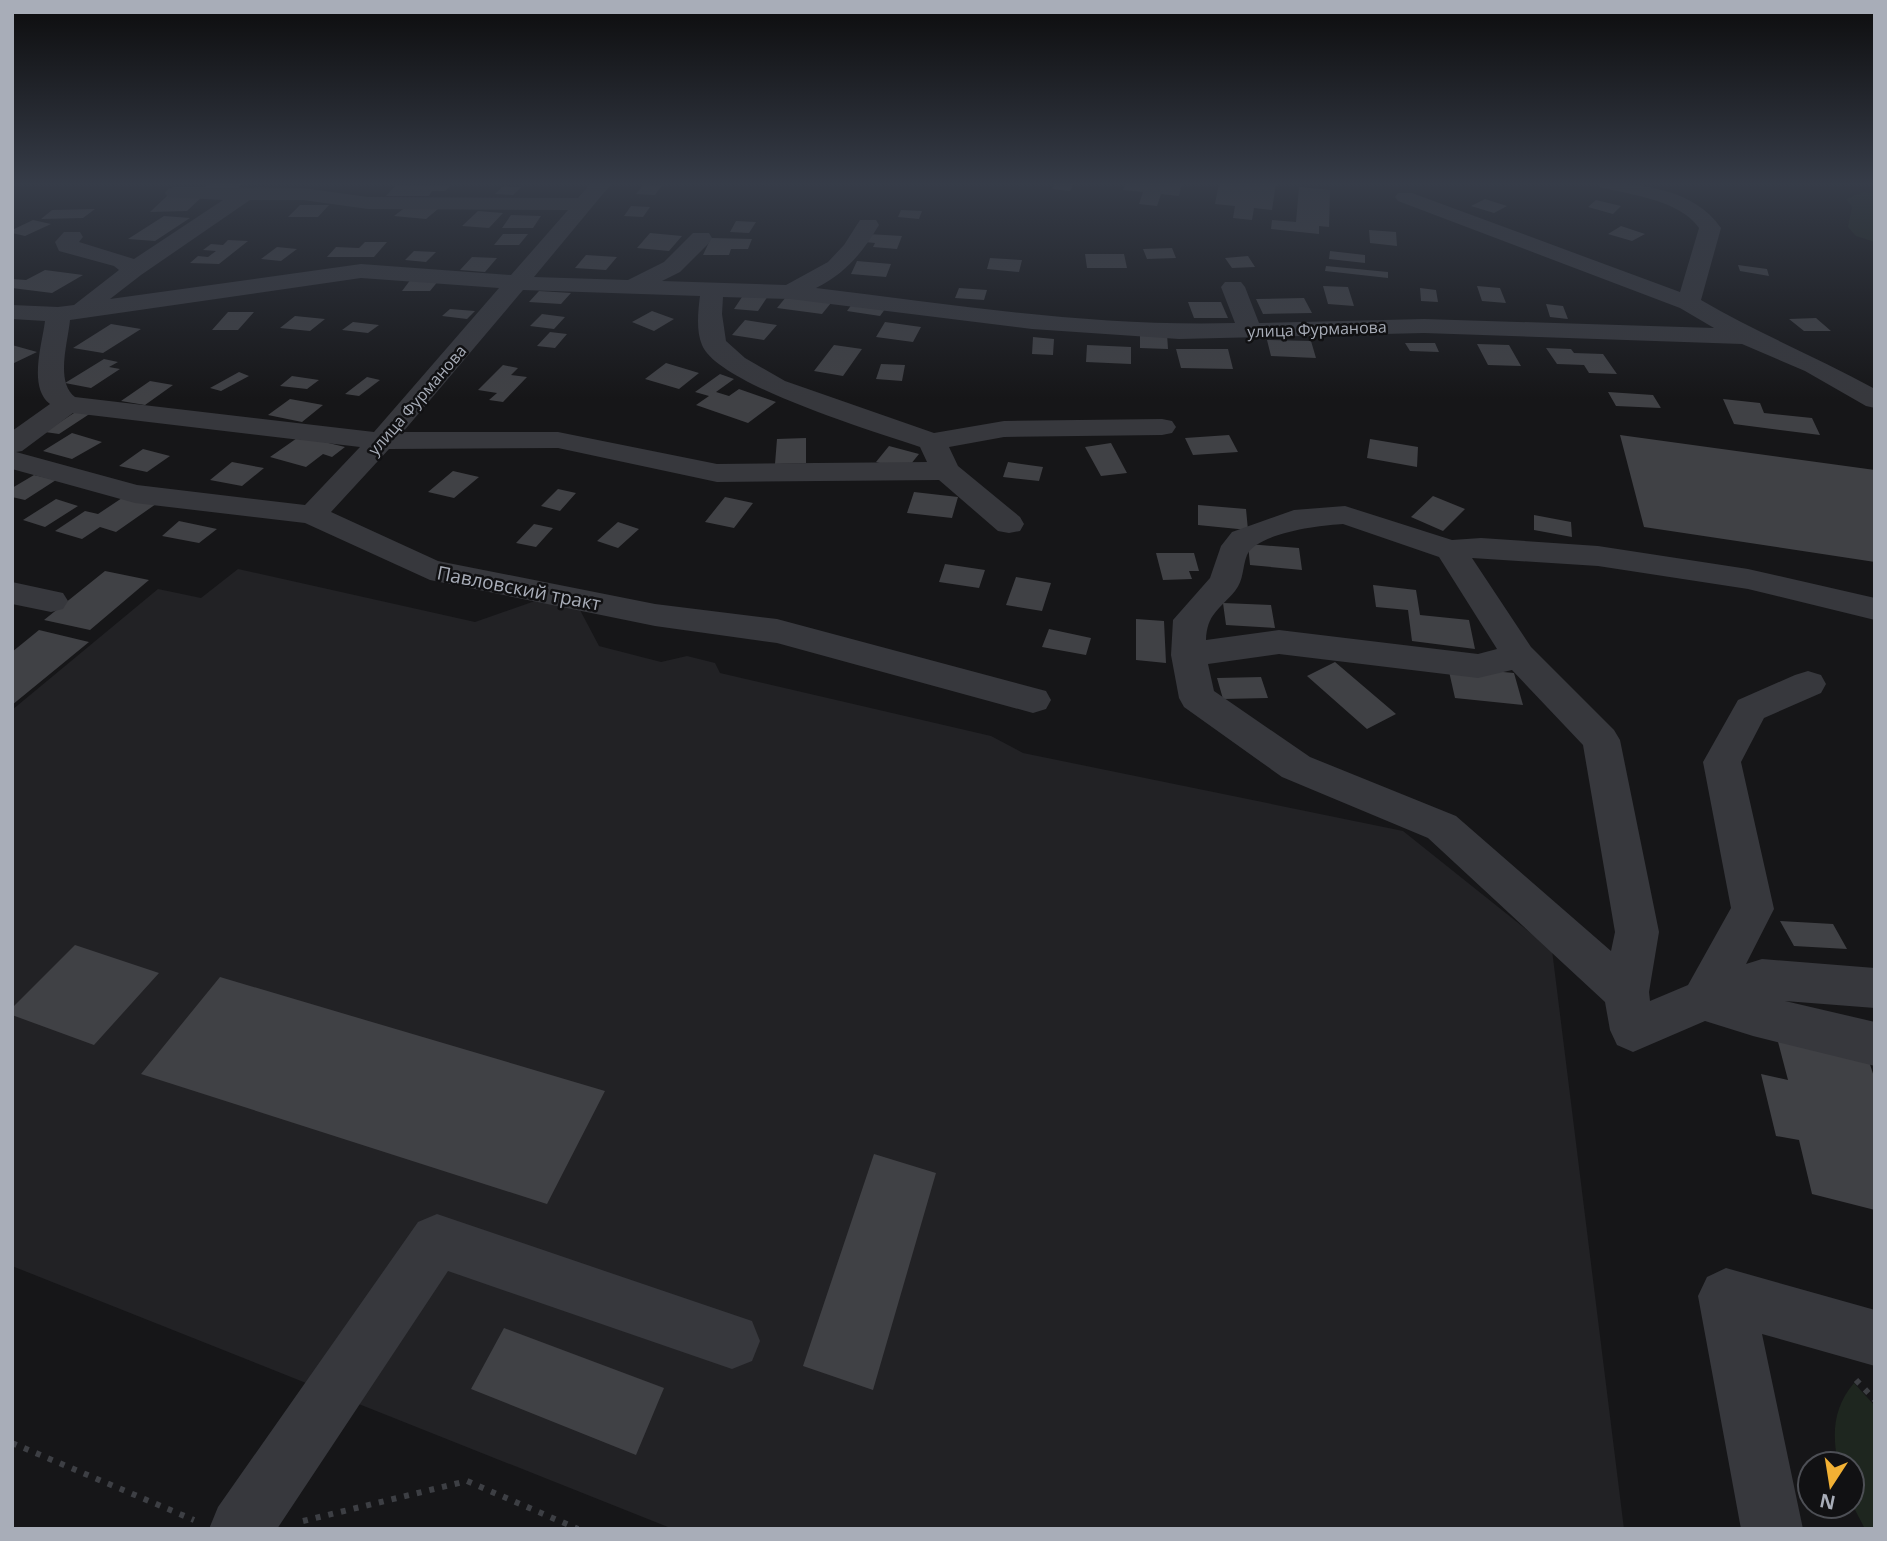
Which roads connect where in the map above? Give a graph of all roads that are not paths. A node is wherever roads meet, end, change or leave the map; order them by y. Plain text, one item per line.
1 (100, 255) edge
2 (155, 255) edge
3 (543, 255) edge
4 (684, 255) edge
5 (849, 255) edge
6 (1564, 255) edge
7 (1702, 255) edge
8 (133, 270) junction
9 (520, 283) junction
10 (633, 286) junction
11 (1233, 287) dead end
12 (712, 289) junction
13 (790, 292) junction
14 (1688, 303) junction
15 (12, 312) edge
16 (69, 313) junction
17 (1250, 331) junction
18 (1746, 337) junction
19 (1875, 400) edge
20 (67, 404) junction
21 (1162, 427) dead end
22 (381, 441) junction
23 (932, 443) junction
24 (12, 445) edge
25 (12, 460) edge
26 (946, 471) junction
27 (312, 515) junction
28 (1009, 524) dead end
29 (1450, 550) junction
30 (12, 593) edge
31 (51, 601) dead end
32 (1875, 609) edge
33 (1188, 655) junction
34 (1519, 656) junction
35 (1808, 684) dead end
36 (1033, 700) dead end
37 (1875, 988) edge
38 (1704, 1000) junction
39 (1629, 1011) junction
40 (1875, 1044) edge
41 (1875, 1338) edge
42 (732, 1341) dead end
43 (221, 1526) edge
44 (1772, 1529) edge

1 - 8 street
2 - 8 street
3 - 9 street, улица Фурманова
4 - 10 street
5 - 13 street
6 - 14 street
7 - 14 street
8 - 16 street
9 - 10 street, улица Фурманова
9 - 16 street
9 - 22 street, улица Фурманова
10 - 12 street, улица Фурманова
11 - 17 street
12 - 13 street, улица Фурманова
12 - 23 street
13 - 17 street, улица Фурманова
14 - 18 street
15 - 16 street
16 - 20 street
17 - 18 street, улица Фурманова
18 - 19 street
20 - 22 street
20 - 24 street
21 - 23 street
22 - 26 street
22 - 27 street, улица Фурманова
23 - 26 street
25 - 27 street, Павловский тракт
26 - 28 street
27 - 36 street, Павловский тракт
29 - 32 street
29 - 33 street
29 - 34 street
30 - 31 street
33 - 34 street
33 - 39 street
34 - 39 street
35 - 38 street
37 - 38 street
38 - 39 street
38 - 40 street
41 - 44 street
42 - 43 street

